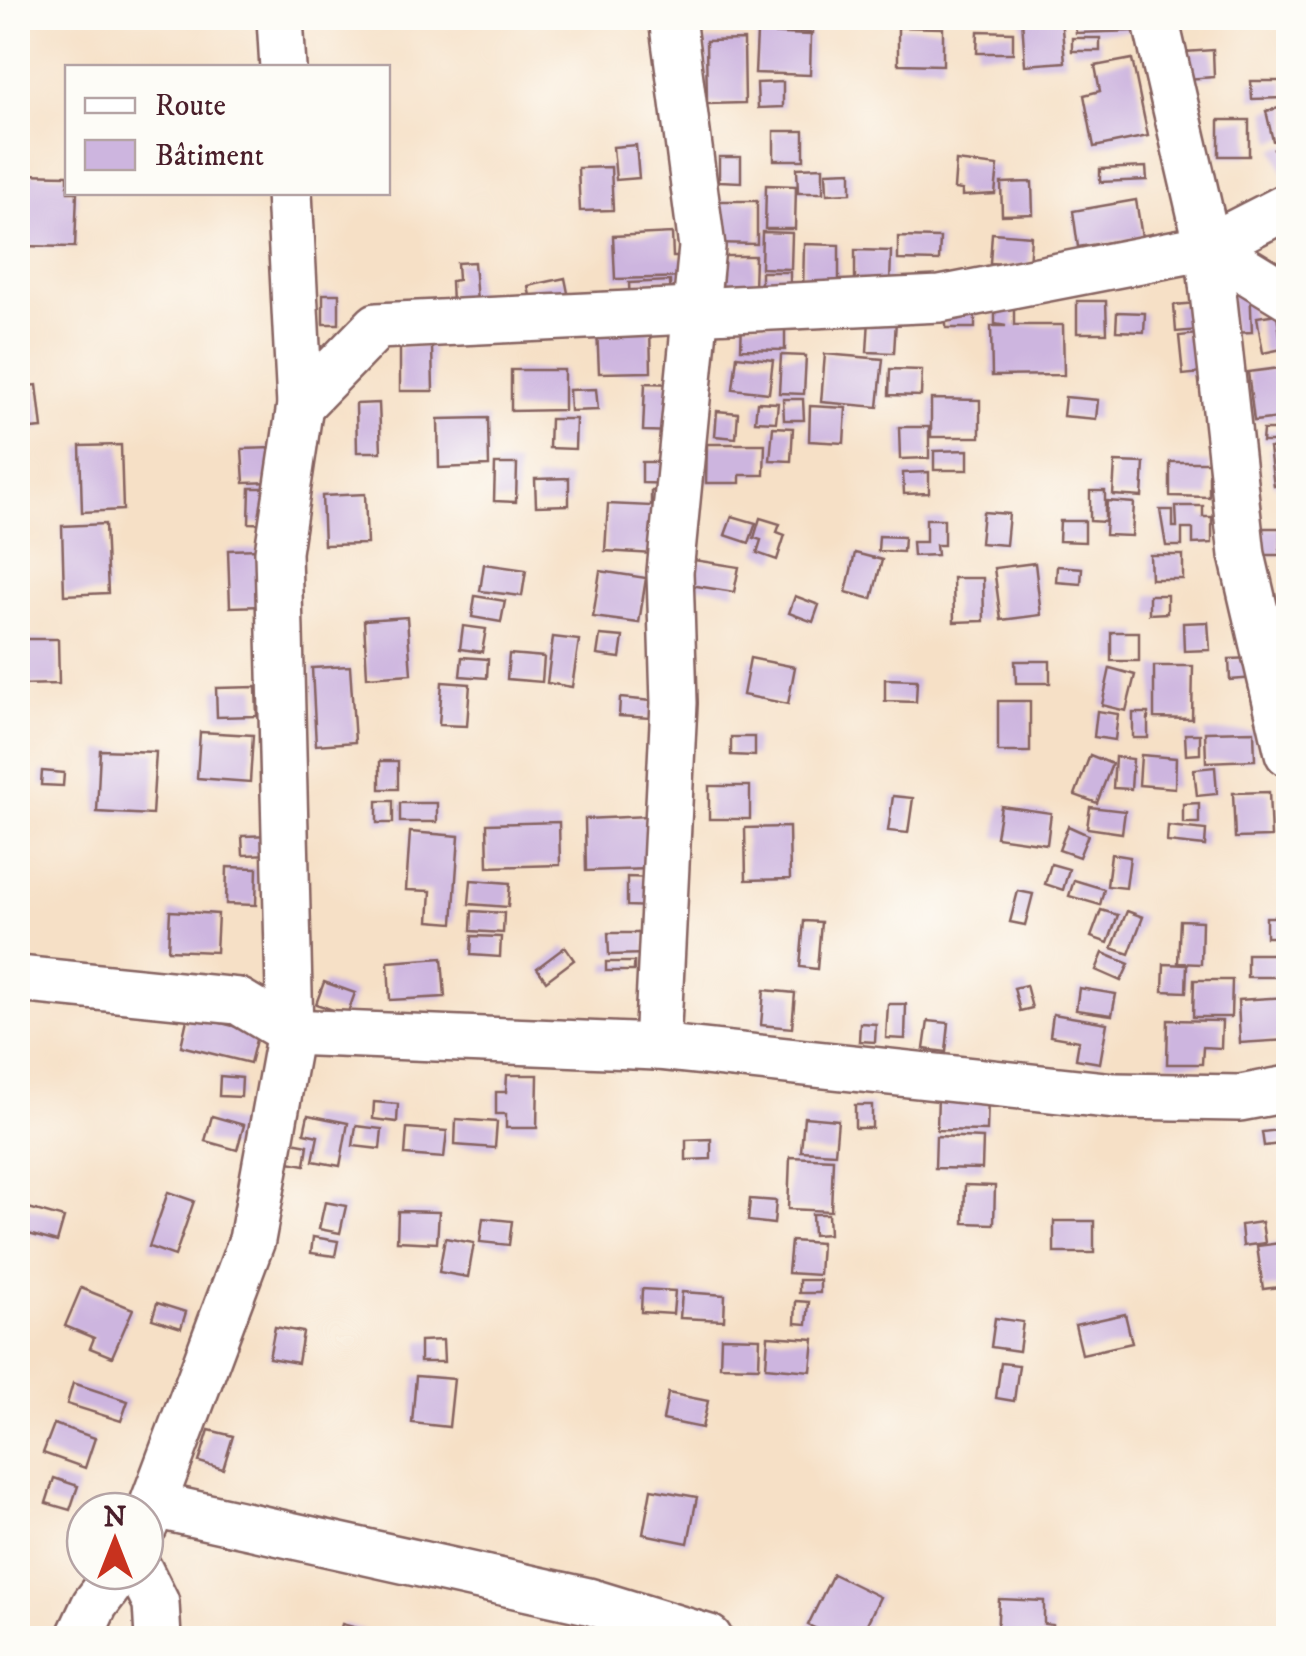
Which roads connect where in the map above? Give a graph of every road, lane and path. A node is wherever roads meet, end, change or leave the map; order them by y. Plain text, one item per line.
1 (280, 18) edge
2 (672, 18) edge
3 (1155, 18) edge
4 (283, 65) edge
5 (289, 195) edge
6 (1288, 206) edge
7 (1208, 248) junction
8 (1288, 296) edge
9 (698, 308) junction
10 (300, 405) junction
11 (1288, 753) edge
12 (18, 980) edge
13 (290, 1032) junction
14 (657, 1048) junction
15 (1288, 1089) edge
16 (159, 1491) edge
17 (165, 1518) edge
18 (105, 1591) edge
19 (150, 1591) edge
20 (79, 1638) edge
21 (158, 1638) edge
22 (709, 1638) edge

1 - 4 street
2 - 9 street
3 - 7 street
5 - 10 street
6 - 7 street
7 - 8 street
7 - 9 street
7 - 11 street
9 - 10 street
9 - 14 street
10 - 13 street
12 - 13 street
13 - 14 street
13 - 16 street
14 - 15 street
17 - 22 street
18 - 20 street
19 - 21 street

